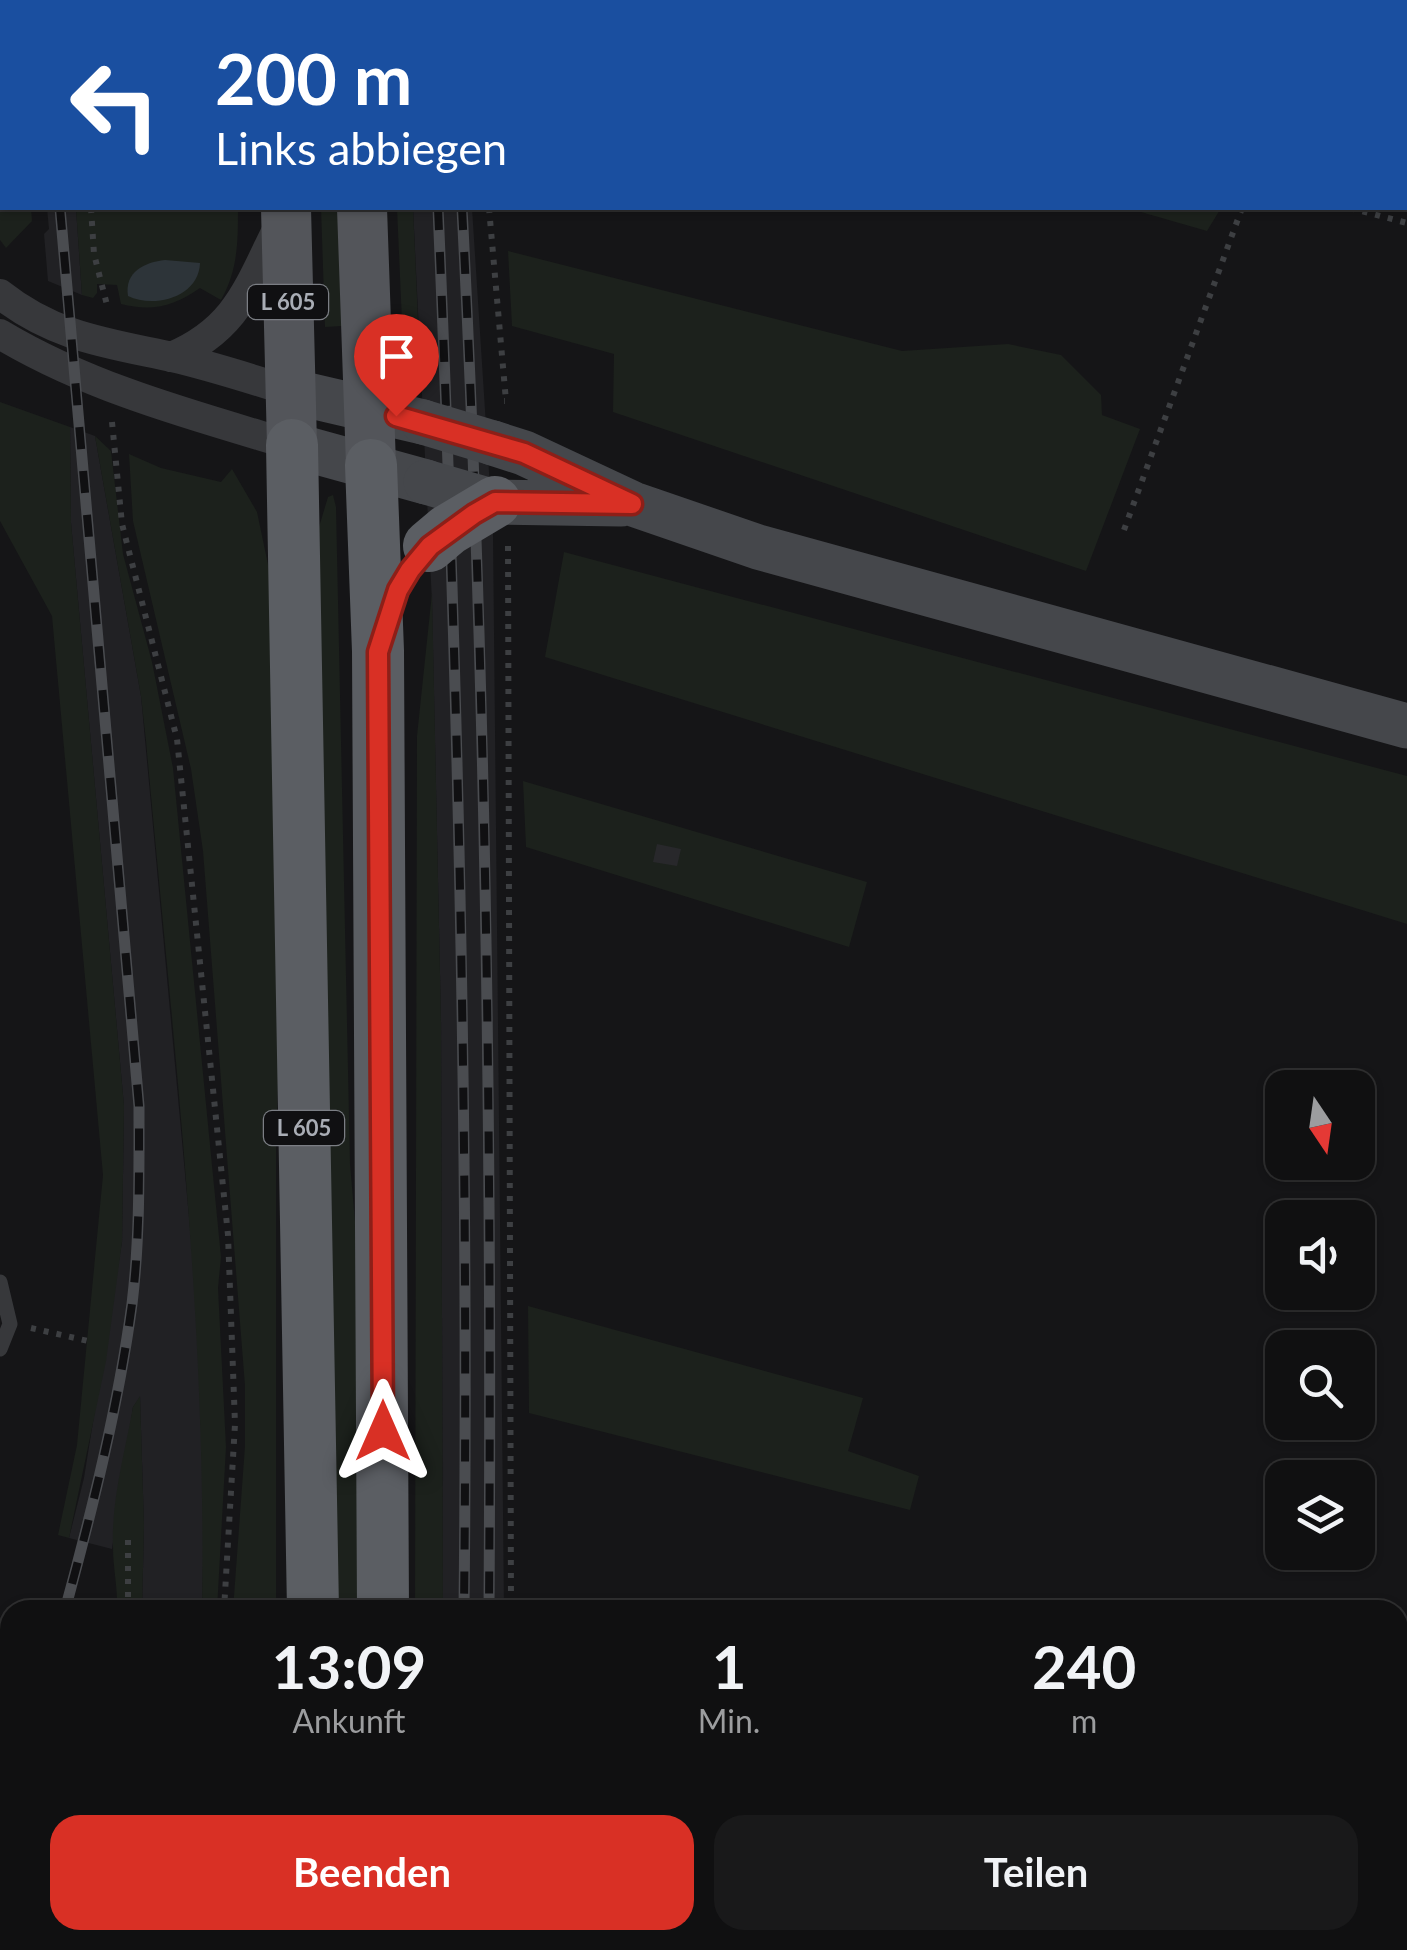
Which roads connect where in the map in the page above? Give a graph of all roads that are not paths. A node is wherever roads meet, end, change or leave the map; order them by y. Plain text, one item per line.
1 (286, 210) edge
2 (362, 210) edge
3 (0, 294) edge
4 (0, 334) edge
5 (171, 357) junction
6 (290, 391) junction
7 (369, 410) junction
8 (292, 444) junction
9 (371, 466) junction
10 (495, 502) junction
11 (632, 504) junction
12 (378, 652) junction
13 (1407, 726) edge
14 (0, 1282) edge
15 (0, 1349) edge
16 (313, 1600) edge
17 (382, 1600) edge

1 - 5 street
1 - 6 main road, L 605
2 - 7 main road, L 605
3 - 5 street
4 - 8 street
5 - 6 street
6 - 7 main road
6 - 8 main road, L 605
7 - 9 main road, L 605
7 - 11 main road, bridge
8 - 9 main road
8 - 16 highway, L 605
9 - 10 main road, bridge
9 - 12 highway, L 605
10 - 11 main road
10 - 12 highway, bridge
11 - 13 main road
12 - 17 highway, L 605
14 - 15 lane

